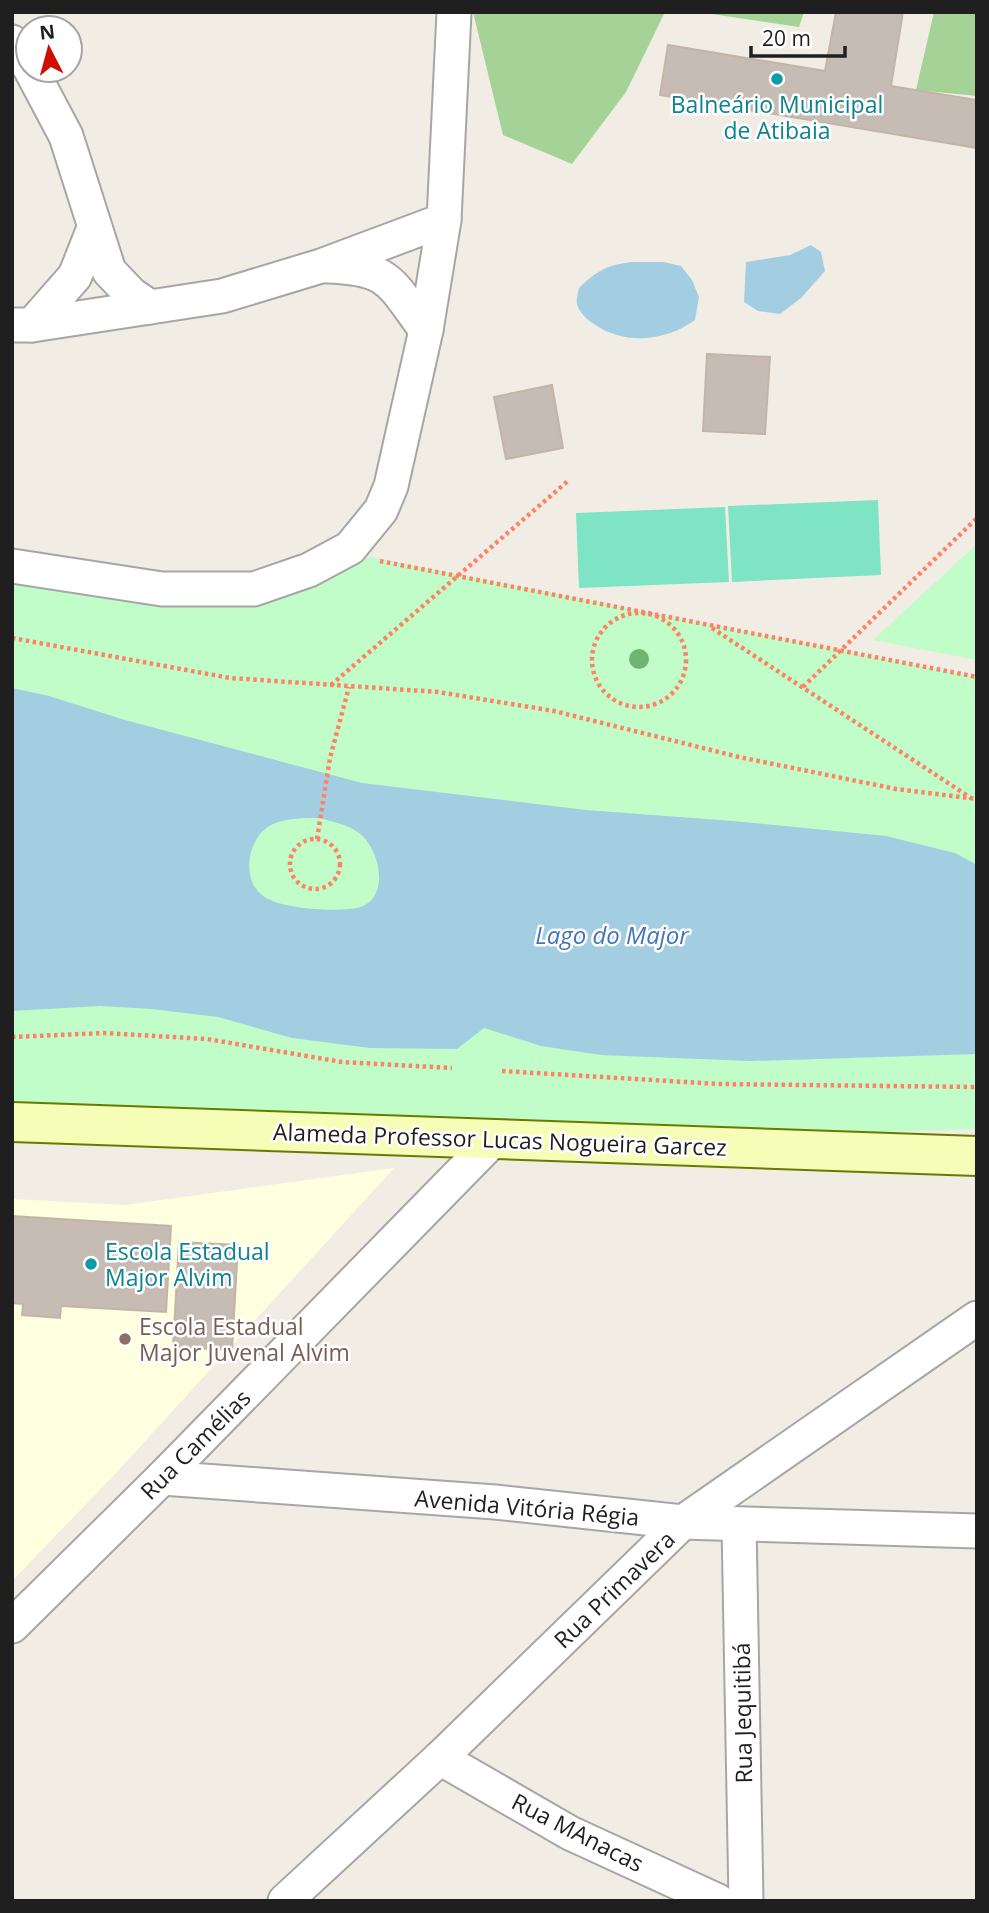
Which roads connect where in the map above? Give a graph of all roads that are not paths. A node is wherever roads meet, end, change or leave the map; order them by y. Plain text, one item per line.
1 (454, 12) edge
2 (38, 84) edge
3 (444, 220) junction
4 (94, 228) junction
5 (321, 266) junction
6 (150, 307) junction
7 (22, 325) edge
8 (426, 330) junction
9 (12, 566) edge
10 (16, 1120) edge
11 (493, 1140) junction
12 (977, 1156) edge
13 (977, 1318) edge
14 (162, 1478) junction
15 (683, 1522) junction
16 (739, 1525) junction
17 (977, 1531) edge
18 (12, 1626) edge
19 (440, 1758) junction
20 (285, 1901) edge
21 (718, 1901) edge
22 (746, 1901) edge

1 - 3 street
2 - 4 street
3 - 5 street
3 - 8 street
4 - 6 street
4 - 7 street
5 - 6 street
5 - 8 street
6 - 7 street
8 - 9 street
10 - 11 main road, Alameda Professor Lucas Nogueira Garcez
11 - 12 main road, Alameda Professor Lucas Nogueira Garcez
11 - 14 street, Rua Camélias
13 - 15 street, Rua Primavera
14 - 15 street, Avenida Vitória Régia
14 - 18 street, Rua Camélias
15 - 16 street, Avenida Vitória Régia
15 - 19 street, Rua Primavera
16 - 17 street, Avenida Vitória Régia
16 - 22 street, Rua Jequitibá
19 - 20 street, Rua Primavera
19 - 21 street, Rua MAnacas

